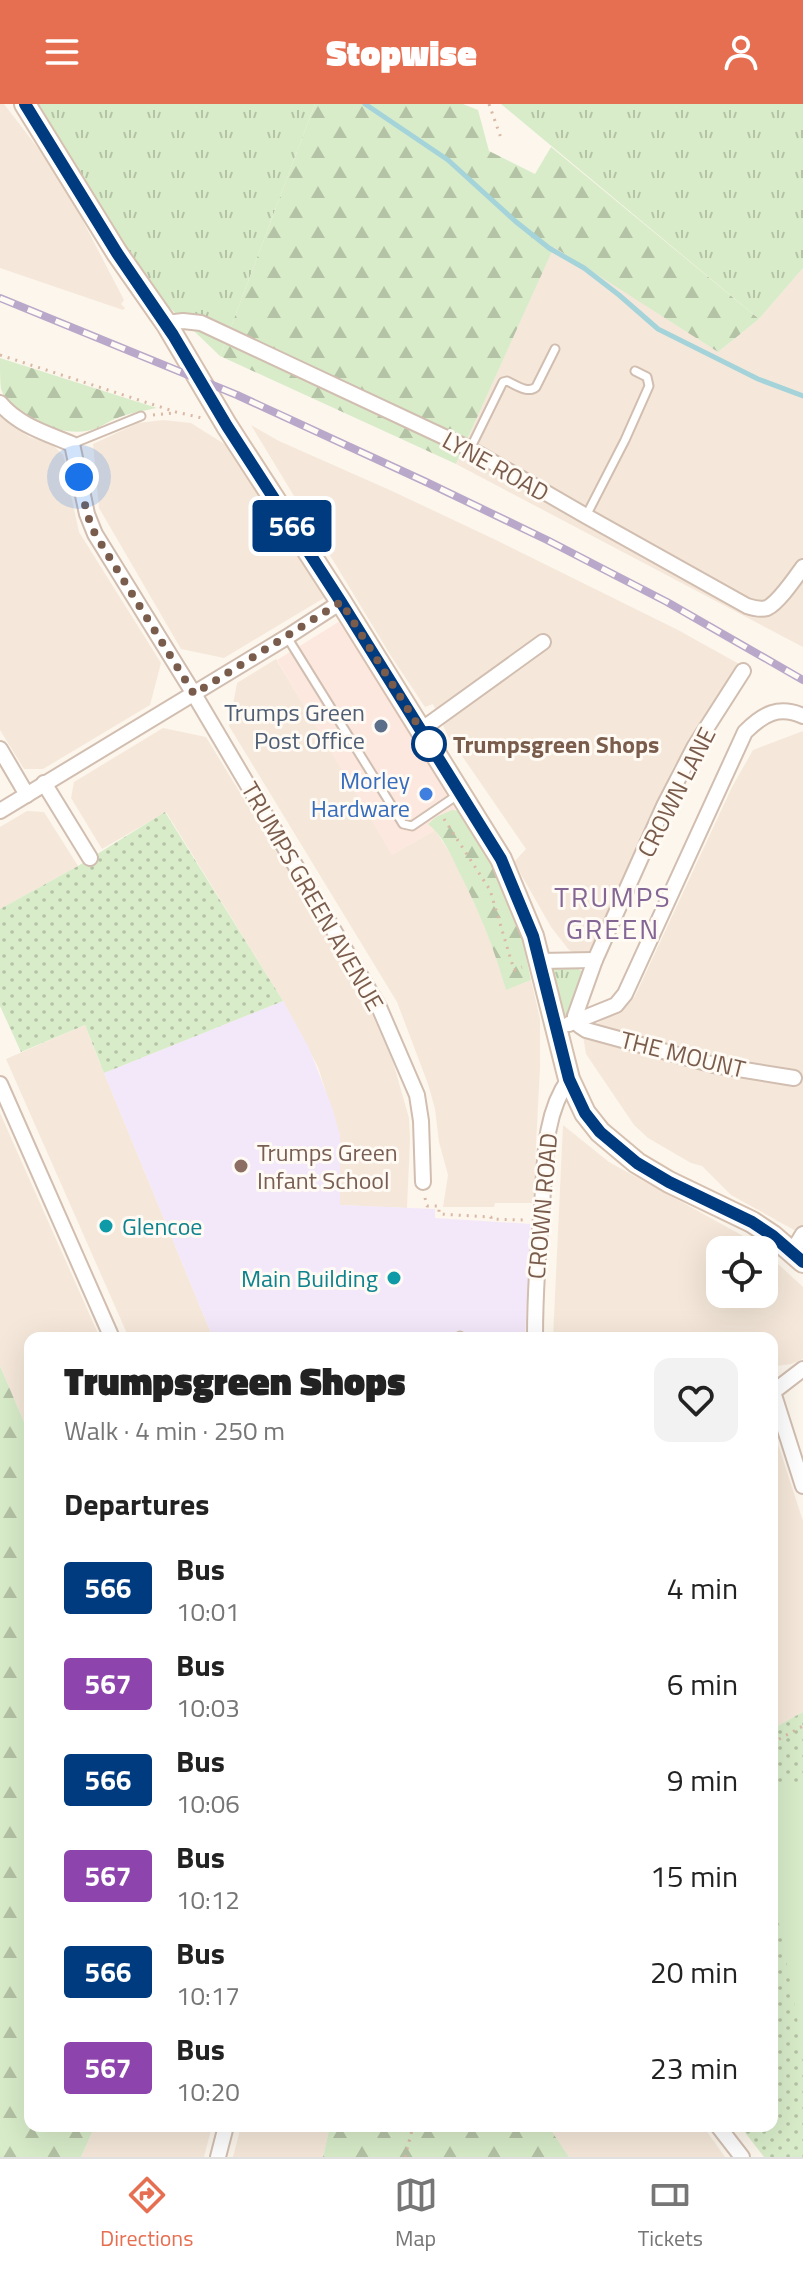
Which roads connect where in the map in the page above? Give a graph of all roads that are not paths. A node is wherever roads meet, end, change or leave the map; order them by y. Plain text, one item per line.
1 (25, 104) edge
2 (166, 323) junction
3 (555, 349) dead end
4 (635, 371) dead end
5 (0, 403) edge
6 (141, 416) road end
7 (72, 444) junction
8 (470, 449) junction
9 (586, 516) junction
10 (803, 567) edge
11 (341, 602) junction
12 (287, 637) junction
13 (543, 642) dead end
14 (743, 671) dead end
15 (194, 694) junction
16 (803, 716) edge
17 (421, 730) junction
18 (0, 749) edge
19 (44, 783) junction
20 (460, 794) junction
21 (27, 795) junction
22 (0, 811) edge
23 (90, 858) dead end
24 (595, 960) junction
25 (540, 962) junction
26 (576, 1020) junction
27 (556, 1031) junction
28 (794, 1078) dead end
29 (569, 1079) junction
30 (0, 1084) edge
31 (423, 1182) road end
32 (803, 1234) edge
33 (797, 1257) edge
34 (109, 1332) edge
35 (535, 1332) edge
36 (803, 1369) edge
37 (778, 1387) edge
38 (778, 1410) edge
39 (803, 1486) edge
40 (224, 2132) edge
41 (727, 2132) edge
42 (218, 2157) edge
43 (742, 2157) edge

1 - 2 street
2 - 8 street, LYNE ROAD
2 - 11 street
3 - 8 lane
4 - 9 lane
5 - 7 street
6 - 7 lane
7 - 15 street, TRUMPS GREEN AVENUE
8 - 9 street, LYNE ROAD
9 - 10 street, LYNE ROAD
11 - 12 street
11 - 17 street
12 - 15 street
12 - 20 lane
13 - 17 street
14 - 24 street, CROWN LANE
15 - 19 street
15 - 31 street, TRUMPS GREEN AVENUE
16 - 26 street
17 - 20 street
18 - 21 street
19 - 21 street
19 - 23 street
20 - 25 street
21 - 22 street
24 - 25 street
24 - 26 street, CROWN LANE
25 - 27 street
26 - 27 street
26 - 28 street, THE MOUNT
27 - 29 street
29 - 33 street
29 - 35 street, CROWN ROAD
30 - 34 street
32 - 33 street
36 - 37 street
38 - 39 street
40 - 42 street
41 - 43 street

